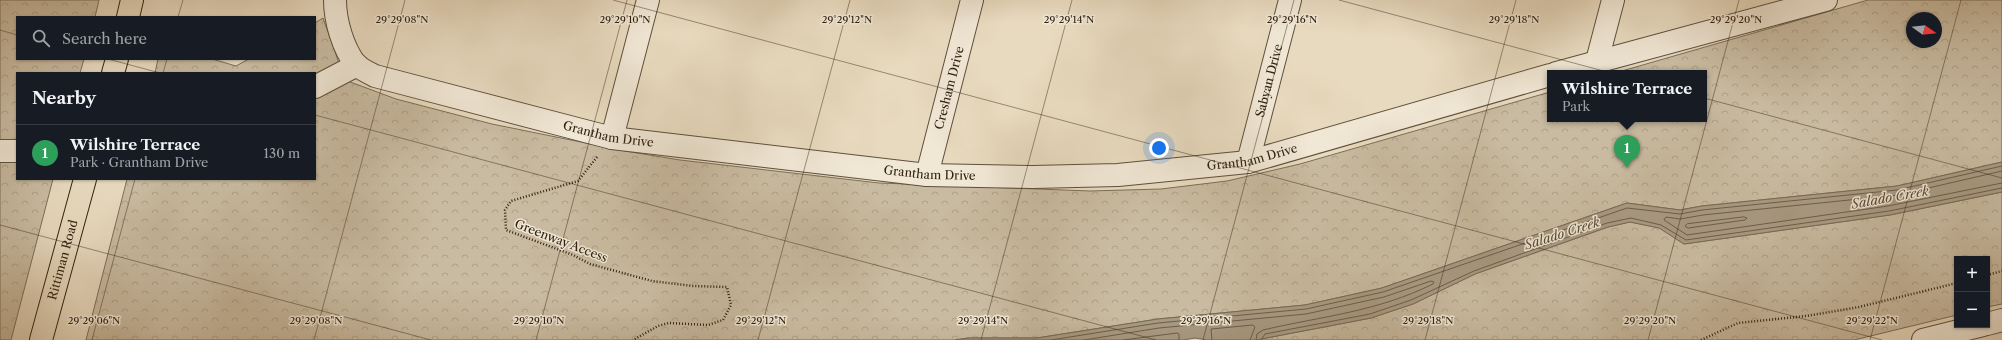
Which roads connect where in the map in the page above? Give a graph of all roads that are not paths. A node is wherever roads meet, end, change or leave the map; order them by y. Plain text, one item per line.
1 (132, 0) edge
2 (335, 0) edge
3 (648, 0) edge
4 (972, 0) edge
5 (1290, 0) edge
6 (1613, 0) edge
7 (1826, 0) edge
8 (128, 16) edge
9 (117, 60) edge
10 (1597, 61) junction
11 (357, 65) junction
12 (1566, 70) edge
13 (113, 72) edge
14 (1547, 76) edge
15 (316, 86) edge
16 (612, 138) junction
17 (0, 150) edge
18 (16, 151) edge
19 (1248, 162) junction
20 (927, 175) junction
21 (85, 180) edge
22 (2002, 320) edge
23 (1990, 323) edge
24 (1971, 328) edge
25 (41, 340) edge
26 (1923, 340) edge

1 - 8 main road
2 - 11 street
3 - 16 street
4 - 20 street, Cresham Drive
5 - 19 street, Sabyan Drive
6 - 10 street
7 - 10 street
9 - 13 main road
10 - 12 street
11 - 15 street
11 - 16 street, Grantham Drive
14 - 19 street, Grantham Drive
16 - 20 street, Grantham Drive
17 - 18 street
19 - 20 street, Grantham Drive
21 - 25 main road, Rittiman Road
22 - 23 street
24 - 26 street

